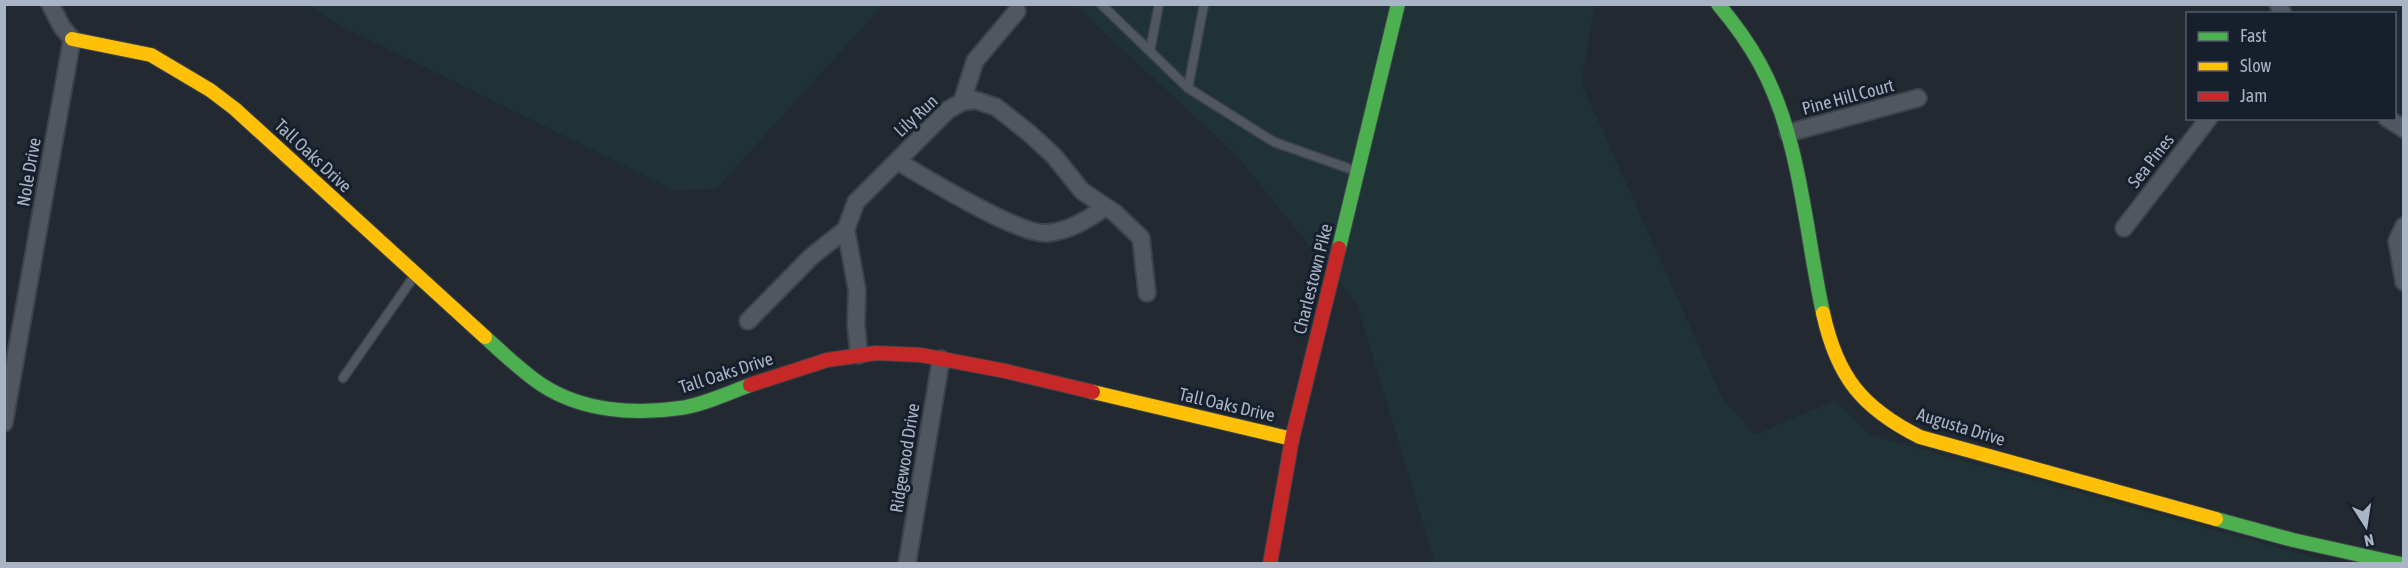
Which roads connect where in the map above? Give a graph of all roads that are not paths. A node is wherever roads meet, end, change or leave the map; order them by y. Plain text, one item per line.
1 (50, 4) edge
2 (1101, 4) edge
3 (1159, 4) edge
4 (1204, 4) edge
5 (1398, 4) edge
6 (1718, 4) edge
7 (1110, 8) edge
8 (1017, 11) dead end
9 (72, 39) junction
10 (1150, 51) junction
11 (1188, 88) junction
12 (1918, 98) dead end
13 (962, 102) junction
14 (2207, 120) edge
15 (2390, 120) edge
16 (2403, 129) edge
17 (1788, 133) junction
18 (897, 161) junction
19 (1359, 172) junction
20 (1106, 207) junction
21 (2403, 226) edge
22 (2124, 228) dead end
23 (846, 229) junction
24 (416, 274) junction
25 (2403, 282) edge
26 (1147, 293) dead end
27 (748, 321) dead end
28 (859, 355) junction
29 (941, 358) junction
30 (343, 378) dead end
31 (4, 423) edge
32 (1292, 439) junction
33 (907, 564) edge
34 (1270, 564) edge
35 (2401, 564) edge

1 - 9 street
2 - 7 lane
3 - 10 lane
4 - 11 lane
5 - 19 street, Charlestown Pike
6 - 17 street, Augusta Drive
7 - 10 lane
8 - 13 street
9 - 24 street, Tall Oaks Drive
9 - 31 street, Nole Drive
10 - 11 lane
11 - 19 lane
12 - 17 street, Pine Hill Court
13 - 18 street, Lily Run
13 - 20 street, Lily Run
14 - 22 street, Sea Pines
15 - 16 street
17 - 35 street, Augusta Drive
18 - 20 street
18 - 23 street, Lily Run
19 - 32 street, Charlestown Pike
20 - 26 street, Lily Run
21 - 25 street
23 - 27 street
23 - 28 street
24 - 28 street, Tall Oaks Drive
24 - 30 lane
28 - 29 street, Tall Oaks Drive
29 - 32 street, Tall Oaks Drive
29 - 33 street, Ridgewood Drive
32 - 34 street, Charlestown Pike

